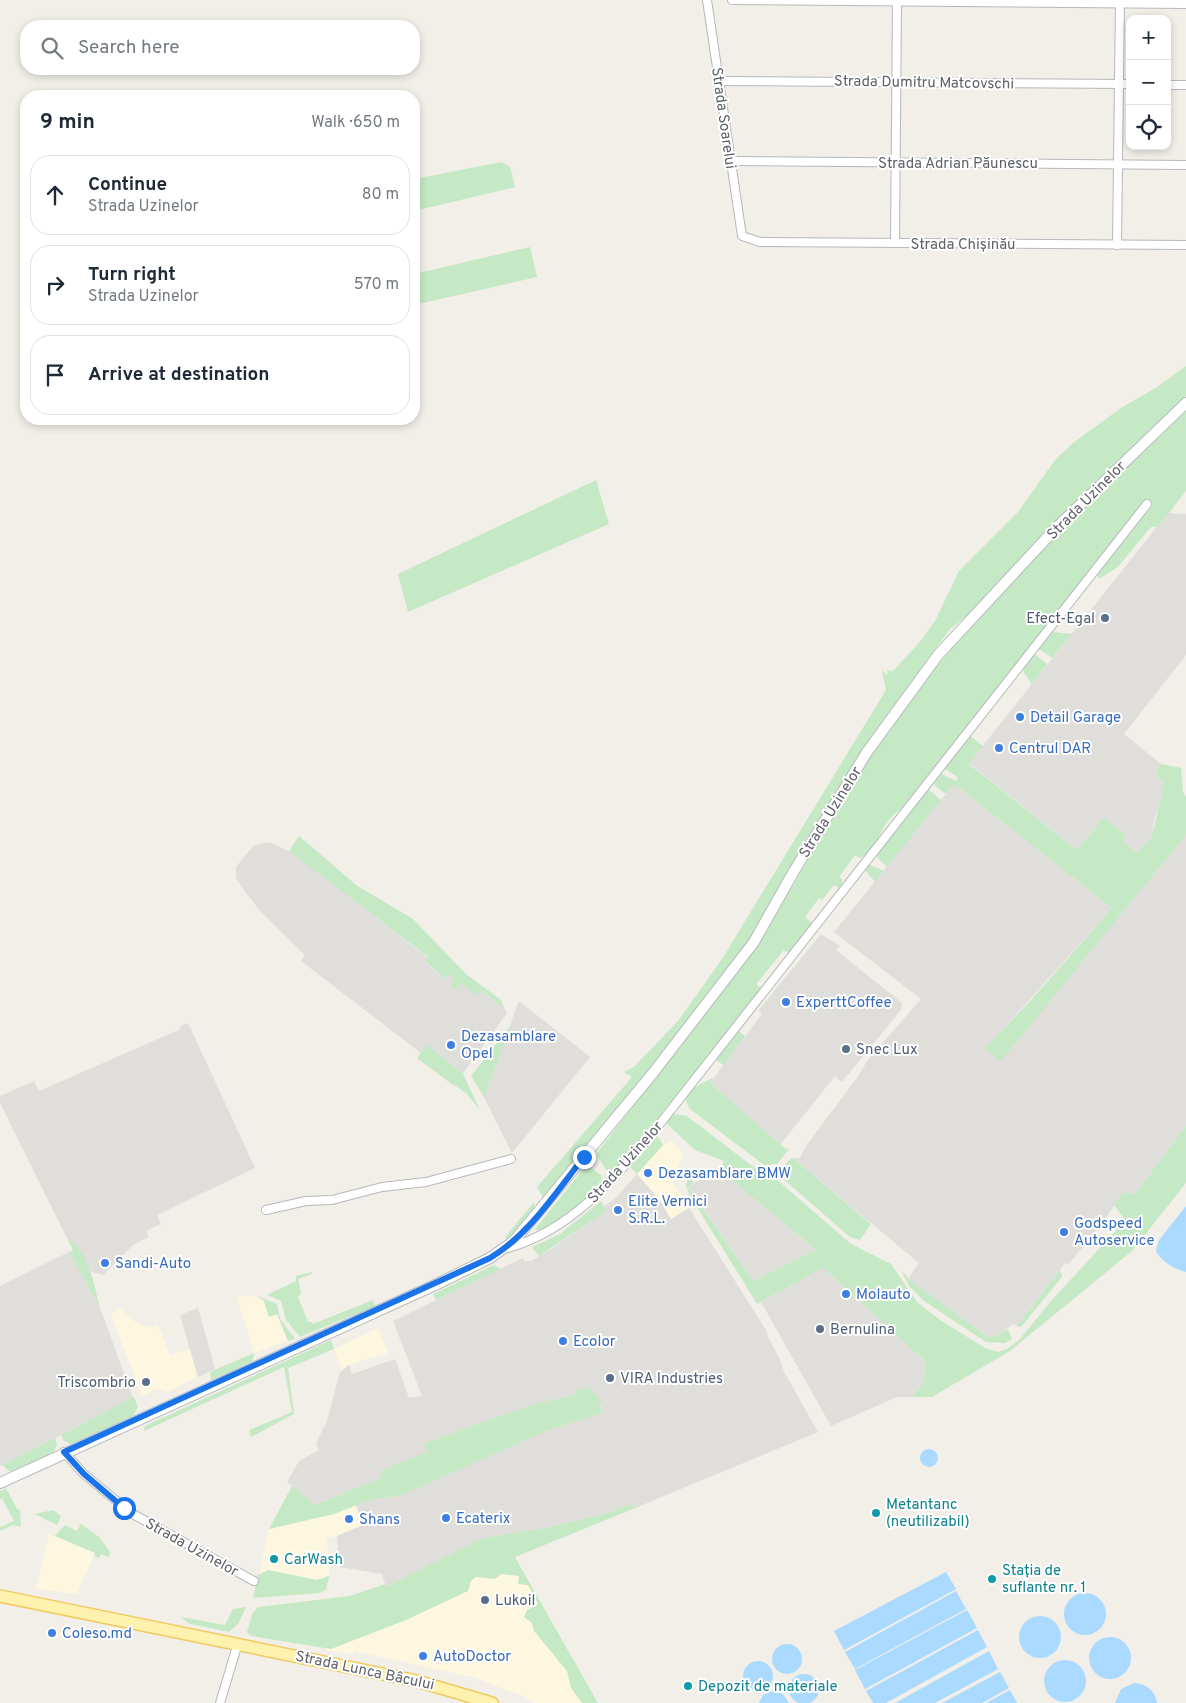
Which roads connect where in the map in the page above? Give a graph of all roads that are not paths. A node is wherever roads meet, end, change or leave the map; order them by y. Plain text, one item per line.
1 (707, 0) edge
2 (732, 0) edge
3 (897, 1) edge
4 (1120, 2) edge
5 (1186, 4) edge
6 (719, 81) junction
7 (896, 82) junction
8 (1119, 84) junction
9 (1126, 84) edge
10 (1171, 85) edge
11 (1186, 85) edge
12 (731, 161) junction
13 (895, 163) junction
14 (1118, 164) junction
15 (1186, 165) edge
16 (742, 236) joint
17 (895, 243) junction
18 (1117, 244) junction
19 (1186, 245) edge
20 (1186, 402) edge
21 (1147, 504) dead end
22 (511, 1159) dead end
23 (266, 1210) dead end
24 (506, 1248) junction
25 (64, 1452) junction
26 (0, 1483) edge
27 (254, 1581) dead end
28 (0, 1596) edge
29 (238, 1643) junction
30 (220, 1703) edge
31 (492, 1703) edge

1 - 6 street, Strada Soarelui
2 - 3 street
3 - 4 street
3 - 7 street
4 - 5 street
4 - 8 street
6 - 7 street, Strada Dumitru Matcovschi
6 - 12 street, Strada Soarelui
7 - 8 street, Strada Dumitru Matcovschi
7 - 13 street
8 - 9 street, Strada Dumitru Matcovschi
8 - 14 street
10 - 11 street
12 - 13 street, Strada Adrian Păunescu
12 - 16 street, Strada Soarelui
13 - 14 street, Strada Adrian Păunescu
13 - 17 street
14 - 15 street, Strada Adrian Păunescu
14 - 18 street
16 - 17 street, Strada Chișinău
17 - 18 street, Strada Chișinău
18 - 19 street, Strada Chișinău
20 - 24 street, Strada Uzinelor
21 - 24 street, Strada Uzinelor
22 - 23 street
24 - 25 street, Strada Uzinelor
25 - 26 street, Strada Uzinelor
25 - 27 street, Strada Uzinelor
28 - 29 main road, Strada Lunca Bâcului
29 - 30 street
29 - 31 main road, Strada Lunca Bâcului

